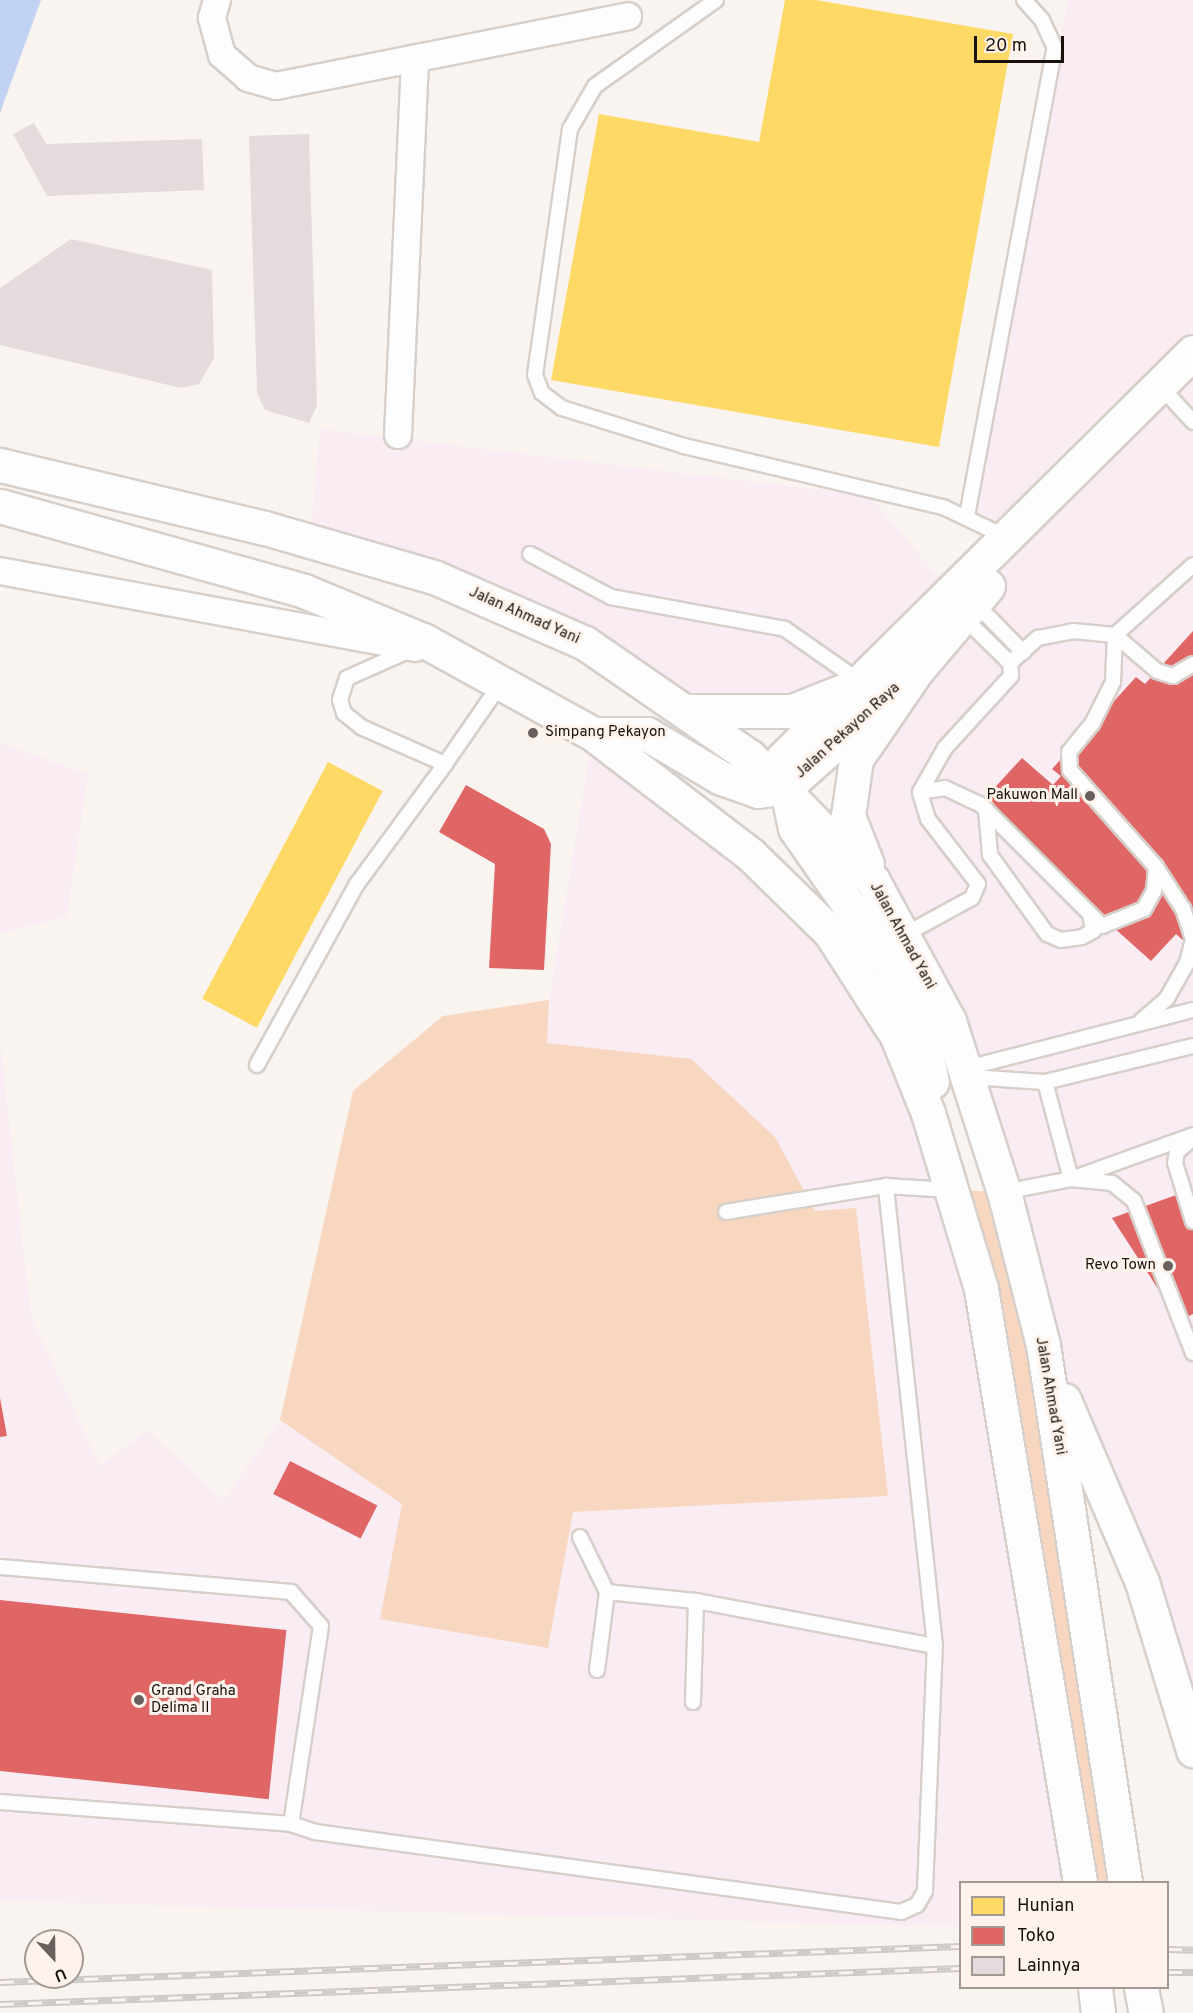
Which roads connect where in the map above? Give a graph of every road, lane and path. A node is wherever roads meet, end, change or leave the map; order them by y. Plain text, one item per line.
1 (217, 0) edge
2 (716, 0) edge
3 (1024, 0) edge
4 (628, 16) dead end
5 (415, 57) junction
6 (1193, 353) edge
7 (1162, 388) junction
8 (1193, 422) edge
9 (398, 435) dead end
10 (0, 465) edge
11 (0, 506) edge
12 (967, 516) junction
13 (0, 518) edge
14 (1006, 537) junction
15 (530, 554) dead end
16 (1193, 565) edge
17 (0, 570) edge
18 (969, 610) junction
19 (1115, 635) junction
20 (414, 648) junction
21 (1023, 652) junction
22 (1010, 663) junction
23 (1193, 664) edge
24 (917, 670) junction
25 (490, 681) junction
26 (863, 683) junction
27 (689, 711) junction
28 (593, 734) junction
29 (445, 764) junction
30 (786, 788) junction
31 (920, 792) junction
32 (986, 809) junction
33 (1156, 867) junction
34 (873, 881) junction
35 (1090, 914) junction
36 (904, 935) junction
37 (1193, 1010) edge
38 (1137, 1024) junction
39 (1193, 1046) edge
40 (256, 1065) dead end
41 (969, 1072) junction
42 (1045, 1082) junction
43 (1193, 1137) edge
44 (1071, 1179) junction
45 (885, 1186) junction
46 (952, 1190) junction
47 (1004, 1192) junction
48 (726, 1212) dead end
49 (1193, 1221) edge
50 (1043, 1346) junction
51 (1193, 1353) edge
52 (580, 1537) dead end
53 (0, 1567) edge
54 (607, 1592) junction
55 (696, 1601) junction
56 (935, 1646) junction
57 (597, 1670) dead end
58 (693, 1702) dead end
59 (1193, 1750) edge
60 (0, 1802) edge
61 (291, 1824) junction
62 (1080, 1881) edge
63 (1125, 1881) edge
64 (1095, 1989) edge
65 (1141, 1989) edge
66 (1098, 2013) edge
67 (1146, 2013) edge

1 - 5 street
2 - 12 lane
3 - 12 lane
4 - 5 street
5 - 9 street
6 - 7 main road, Jalan Pekayon Raya
6 - 14 main road, Jalan Pekayon Raya
7 - 8 lane
7 - 18 main road, Jalan Pekayon Raya
10 - 27 main road, Jalan Ahmad Yani
11 - 25 main road
12 - 14 lane
13 - 20 main road
14 - 26 main road, Jalan Pekayon Raya
15 - 26 lane
16 - 19 lane
17 - 20 street
18 - 21 lane
18 - 22 lane
18 - 24 main road, Jalan Pekayon Raya
19 - 21 lane
19 - 23 lane
19 - 33 lane
20 - 25 main road
20 - 29 lane
21 - 22 lane
22 - 31 lane
24 - 30 main road, Jalan Pekayon Raya
24 - 34 main road
25 - 28 main road
25 - 29 lane
26 - 27 main road
26 - 30 main road, Jalan Pekayon Raya
27 - 30 main road, Jalan Ahmad Yani
28 - 30 main road
28 - 46 main road
29 - 40 lane
30 - 34 main road, Jalan Ahmad Yani
30 - 46 main road
31 - 32 lane
31 - 36 lane
32 - 35 lane
32 - 35 lane
33 - 35 lane
33 - 38 lane
34 - 36 main road, Jalan Ahmad Yani
36 - 41 main road, Jalan Ahmad Yani
37 - 38 lane
38 - 41 lane
39 - 42 lane
41 - 42 lane
41 - 47 main road, Jalan Ahmad Yani
42 - 44 lane
43 - 44 lane
43 - 49 lane
44 - 47 lane
44 - 51 lane
45 - 46 lane
45 - 48 lane
45 - 56 lane
46 - 62 main road
47 - 50 main road, Jalan Ahmad Yani
50 - 59 main road
50 - 63 main road, Jalan Ahmad Yani
52 - 54 lane
53 - 61 lane
54 - 55 lane
54 - 57 lane
55 - 56 lane
55 - 58 lane
56 - 61 lane
60 - 61 lane
64 - 66 main road
65 - 67 main road

